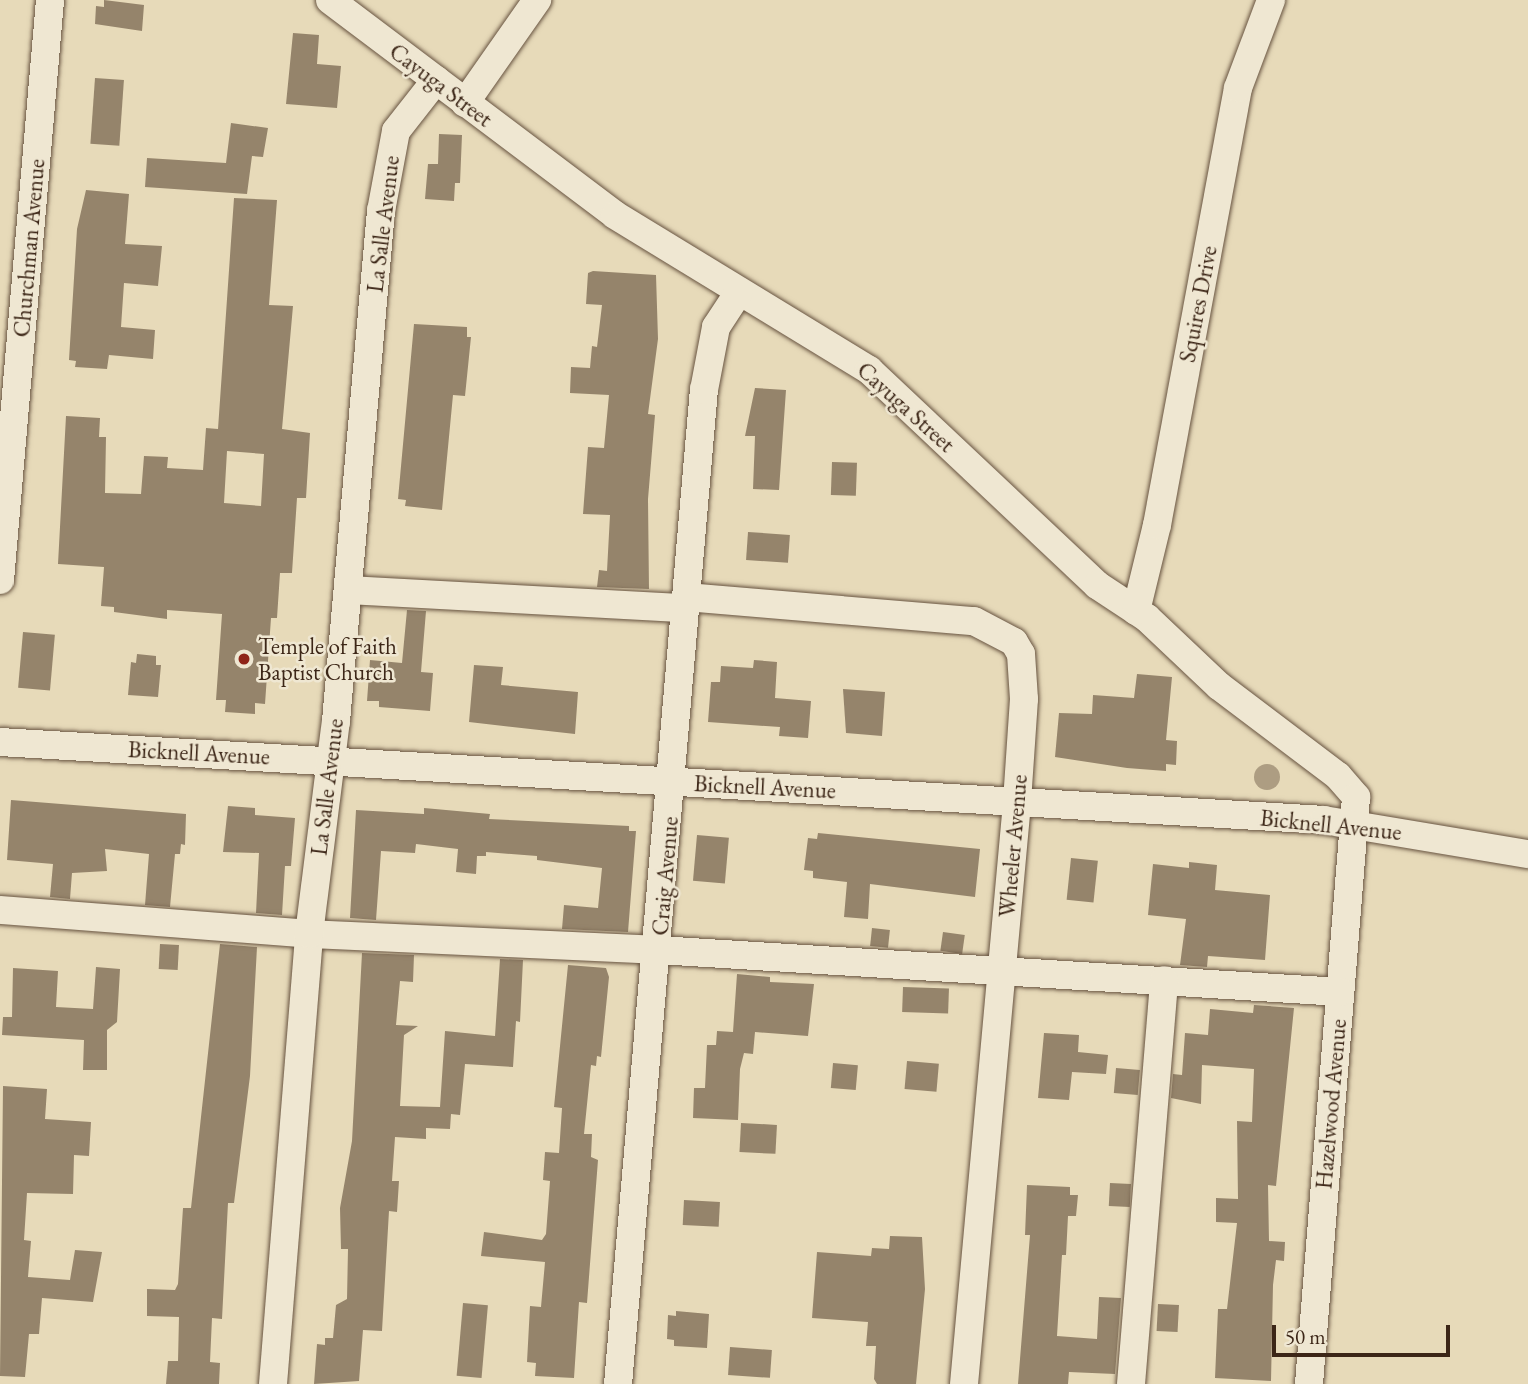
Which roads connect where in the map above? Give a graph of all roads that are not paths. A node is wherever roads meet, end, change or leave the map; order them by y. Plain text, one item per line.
1 (50, 0) edge
2 (330, 0) edge
3 (537, 0) edge
4 (1271, 0) edge
5 (436, 80) junction
6 (465, 103) junction
7 (739, 292) junction
8 (0, 580) edge
9 (348, 590) junction
10 (685, 603) junction
11 (1136, 611) junction
12 (0, 742) edge
13 (329, 758) junction
14 (673, 782) junction
15 (1017, 803) junction
16 (1355, 824) junction
17 (1528, 854) edge
18 (0, 910) edge
19 (309, 934) junction
20 (658, 950) junction
21 (1002, 971) junction
22 (1164, 981) junction
23 (1340, 992) junction
24 (273, 1384) edge
25 (618, 1384) edge
26 (964, 1384) edge
27 (1131, 1384) edge
28 (1309, 1384) edge

1 - 8 street, Churchman Avenue
2 - 5 street, Cayuga Street
3 - 6 street
4 - 11 street, Squires Drive
5 - 6 street, Cayuga Street
5 - 9 street, La Salle Avenue
6 - 7 street, Cayuga Street
7 - 10 street, Craig Avenue
7 - 11 street, Cayuga Street
9 - 10 street, Wheeler Avenue
9 - 13 street, La Salle Avenue
10 - 14 street, Craig Avenue
10 - 15 street, Wheeler Avenue
11 - 16 street, Cayuga Street
12 - 13 street, Bicknell Avenue
13 - 14 street, Bicknell Avenue
13 - 19 street, La Salle Avenue
14 - 15 street, Bicknell Avenue
14 - 20 street, Craig Avenue
15 - 16 street, Bicknell Avenue
15 - 21 street, Wheeler Avenue
16 - 17 street, Bicknell Avenue
16 - 23 street, Hazelwood Avenue
18 - 19 street
19 - 20 street
19 - 24 street, La Salle Avenue
20 - 21 street
20 - 25 street, Craig Avenue
21 - 22 street
21 - 26 street, Wheeler Avenue
22 - 23 street
22 - 27 street
23 - 28 street, Hazelwood Avenue

